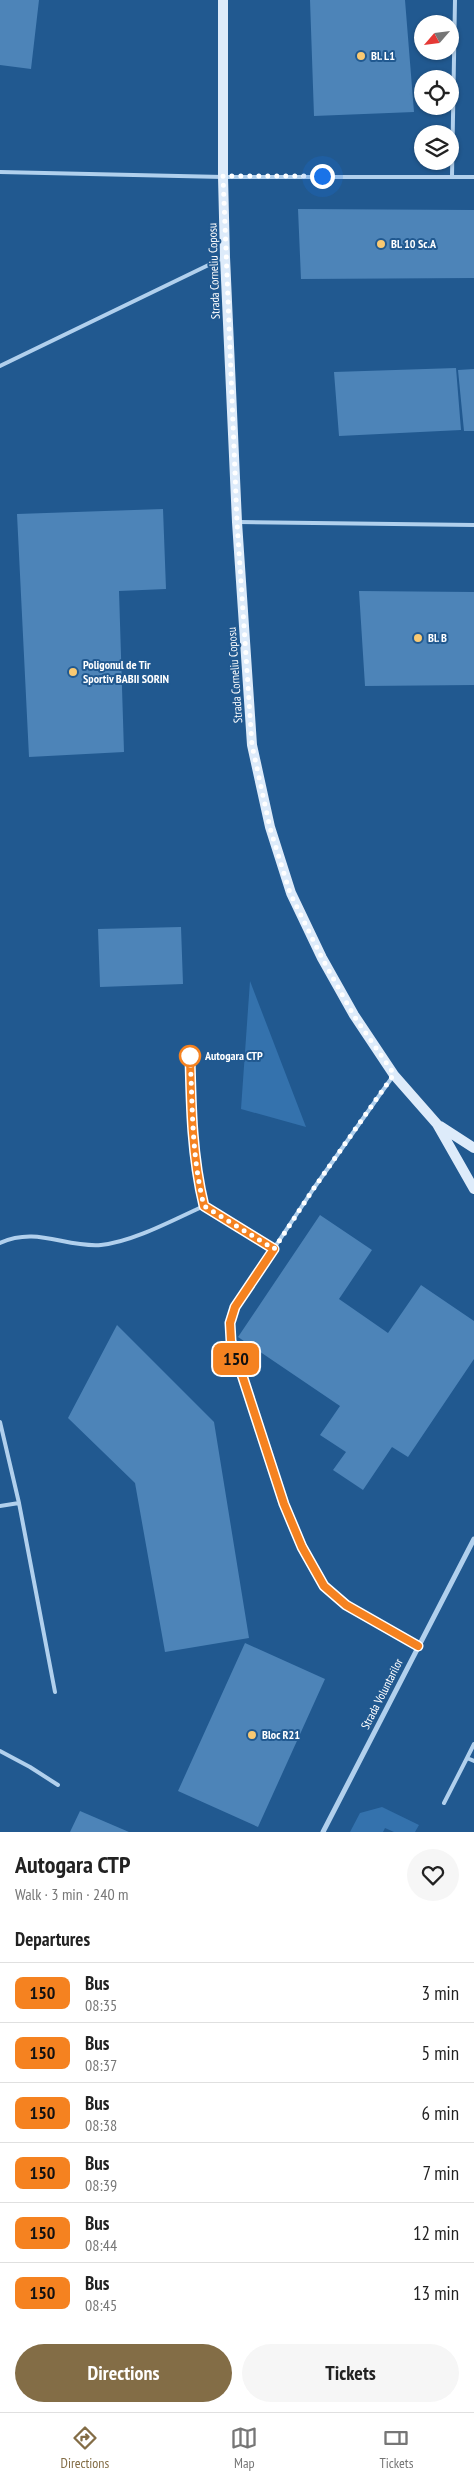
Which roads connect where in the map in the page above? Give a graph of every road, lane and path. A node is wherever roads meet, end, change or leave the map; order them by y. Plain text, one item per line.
1 (223, 0) edge
2 (455, 0) edge
3 (0, 172) edge
4 (223, 176) junction
5 (452, 176) junction
6 (474, 177) edge
7 (225, 257) junction
8 (0, 366) edge
9 (237, 522) junction
10 (474, 525) edge
11 (190, 1056) dead end
12 (394, 1074) junction
13 (437, 1124) junction
14 (474, 1148) edge
15 (474, 1189) edge
16 (204, 1206) junction
17 (0, 1243) edge
18 (274, 1249) junction
19 (0, 1422) edge
20 (19, 1503) junction
21 (0, 1506) edge
22 (474, 1540) edge
23 (418, 1646) junction
24 (55, 1692) dead end
25 (474, 1744) edge
26 (0, 1752) edge
27 (467, 1758) junction
28 (474, 1762) edge
29 (58, 1785) dead end
30 (444, 1802) dead end
31 (323, 1832) edge

1 - 4 main road, Strada Corneliu Coposu
2 - 5 lane
3 - 4 lane
4 - 5 lane
4 - 7 main road, Strada Corneliu Coposu
5 - 6 lane
7 - 8 lane
7 - 9 main road, Strada Corneliu Coposu
9 - 10 lane
9 - 12 main road, Strada Corneliu Coposu
11 - 16 lane
12 - 13 main road, Strada Corneliu Coposu
12 - 18 lane
13 - 14 main road, Strada Corneliu Coposu
13 - 15 main road, Strada Corneliu Coposu
16 - 17 lane
16 - 18 lane
18 - 23 lane
19 - 20 lane
20 - 21 lane
20 - 24 lane
22 - 23 street, Strada Voluntarilor
23 - 31 street, Strada Voluntarilor
25 - 27 lane
26 - 29 lane
27 - 28 lane
27 - 30 lane

